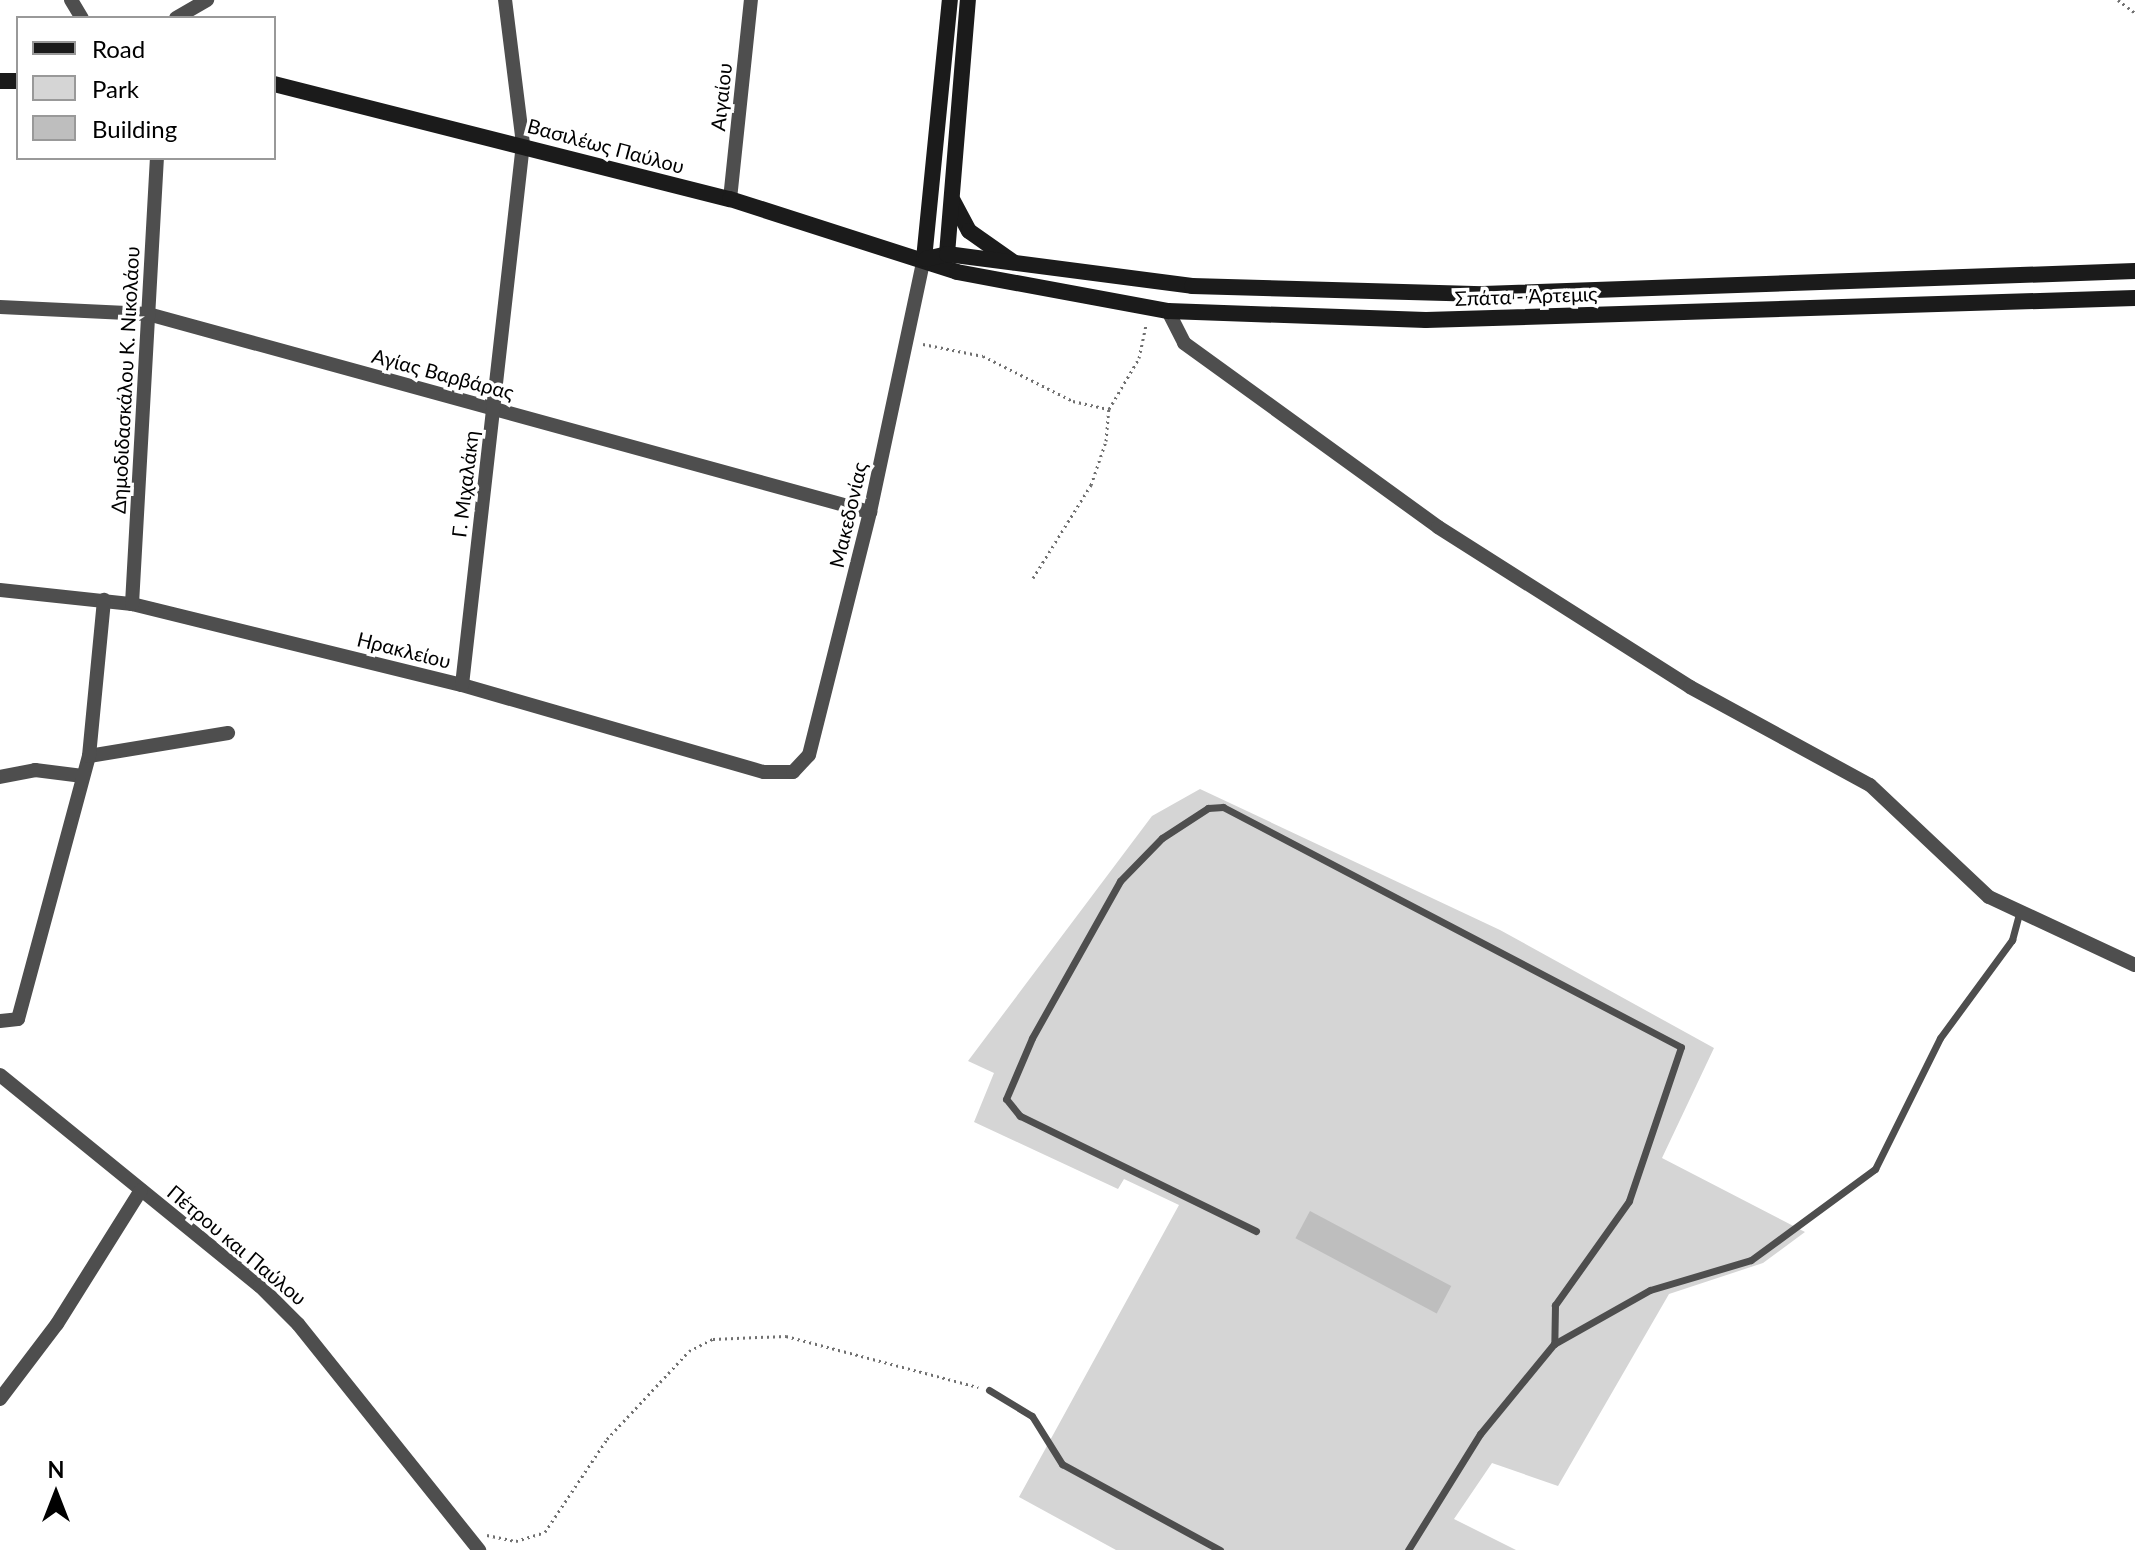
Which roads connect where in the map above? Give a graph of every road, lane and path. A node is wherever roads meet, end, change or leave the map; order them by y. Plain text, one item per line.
1 (207, 0) edge
2 (505, 0) edge
3 (751, 0) edge
4 (950, 0) edge
5 (968, 0) edge
6 (2118, 0) edge
7 (2135, 13) edge
8 (181, 16) edge
9 (276, 84) edge
10 (523, 144) junction
11 (157, 160) edge
12 (952, 197) junction
13 (730, 199) junction
14 (947, 254) junction
15 (924, 259) junction
16 (1015, 263) junction
17 (2135, 271) edge
18 (2135, 298) edge
19 (0, 307) edge
20 (1151, 309) junction
21 (1168, 311) junction
22 (148, 314) junction
23 (909, 342) junction
24 (495, 408) junction
25 (1109, 409) junction
26 (870, 512) junction
27 (1033, 578) dead end
28 (0, 590) edge
29 (104, 600) junction
30 (132, 604) junction
31 (462, 685) junction
32 (228, 733) dead end
33 (89, 756) junction
34 (793, 772) joint
35 (83, 776) junction
36 (0, 777) edge
37 (2019, 914) junction
38 (2135, 965) edge
39 (0, 1021) edge
40 (0, 1075) edge
41 (141, 1190) junction
42 (1256, 1231) dead end
43 (1554, 1344) junction
44 (989, 1390) joint
45 (0, 1399) edge
46 (455, 1520) junction
47 (479, 1550) edge
48 (1220, 1550) edge
49 (1408, 1550) edge

1 - 8 street
2 - 10 street, Γ. Μιχαλάκη
3 - 13 street, Αιγαίου
4 - 15 main road
5 - 12 main road
6 - 7 path
9 - 10 main road, Βασιλέως Παύλου
10 - 13 main road, Βασιλέως Παύλου
10 - 24 street, Γ. Μιχαλάκη
11 - 22 street, Δημοδιδασκάλου Κ. Νικολάου
12 - 14 main road
12 - 16 main road
13 - 15 main road, Βασιλέως Παύλου
14 - 15 main road, Σπάτα - Άρτεμις
14 - 16 main road, Σπάτα - Άρτεμις
15 - 20 main road, Σπάτα - Άρτεμις
15 - 23 street, Μακεδονίας
16 - 17 main road, Σπάτα - Άρτεμις
18 - 21 main road, Σπάτα - Άρτεμις
19 - 22 street, Αγίας Βαρβάρας
20 - 21 main road, Σπάτα - Άρτεμις
20 - 25 path
21 - 37 street
22 - 24 street, Αγίας Βαρβάρας
22 - 30 street, Δημοδιδασκάλου Κ. Νικολάου
23 - 25 path
23 - 26 street, Μακεδονίας
24 - 26 street, Αγίας Βαρβάρας
24 - 31 street, Γ. Μιχαλάκη
25 - 27 path
26 - 34 street, Μακεδονίας
28 - 29 street, Ηρακλείου
29 - 30 street, Ηρακλείου
29 - 33 street
30 - 31 street, Ηρακλείου
31 - 34 street, Ηρακλείου
32 - 33 street
33 - 35 street
35 - 36 street
35 - 39 street
37 - 38 street
37 - 43 lane
40 - 41 street, Πέτρου και Παύλου
41 - 45 street
41 - 46 street, Πέτρου και Παύλου
42 - 43 lane
43 - 49 lane
44 - 46 path
44 - 48 lane
46 - 47 street, Πέτρου και Παύλου

